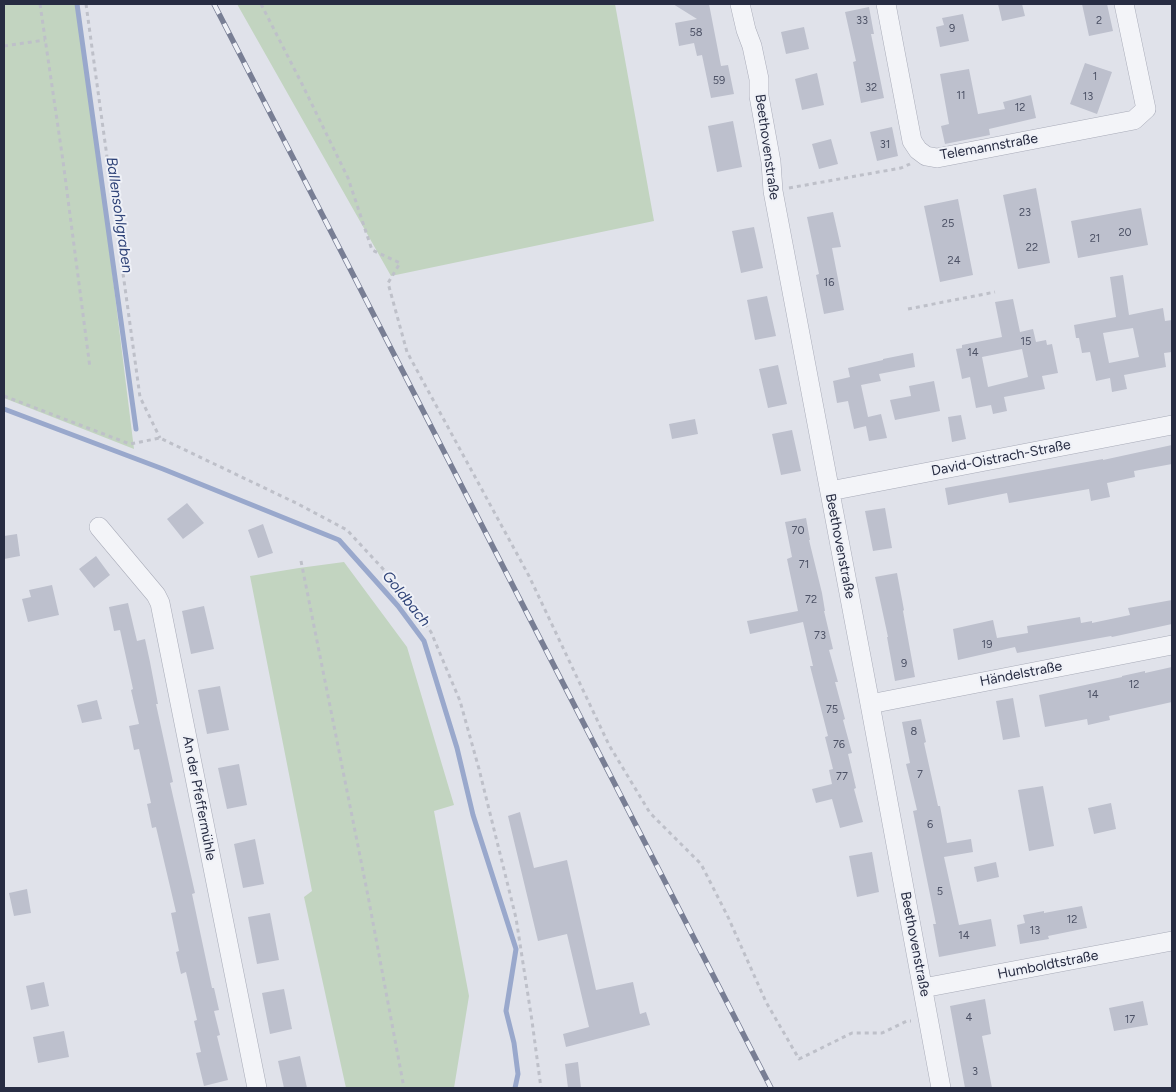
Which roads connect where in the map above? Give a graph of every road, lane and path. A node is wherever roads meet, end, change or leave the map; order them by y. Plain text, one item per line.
1 (40, 4) edge
2 (86, 4) edge
3 (261, 4) edge
4 (740, 4) edge
5 (886, 4) edge
6 (1124, 4) edge
7 (46, 40) junction
8 (4, 46) edge
9 (926, 156) junction
10 (773, 191) junction
11 (995, 292) dead end
12 (908, 309) dead end
13 (90, 368) dead end
14 (4, 396) edge
15 (1172, 424) edge
16 (160, 438) junction
17 (830, 491) junction
18 (99, 527) dead end
19 (301, 561) dead end
20 (1172, 645) edge
21 (870, 704) junction
22 (1172, 941) edge
23 (923, 988) junction
24 (930, 1023) junction
25 (257, 1088) edge
26 (404, 1088) edge
27 (540, 1088) edge
28 (941, 1088) edge

1 - 7 path
2 - 16 path
3 - 24 path
4 - 10 street, Beethovenstraße
5 - 9 street, Telemannstraße
6 - 9 street, Telemannstraße
7 - 8 path
7 - 13 path
9 - 10 path
10 - 17 street, Beethovenstraße
11 - 12 path
14 - 16 path
15 - 17 street, David-Oistrach-Straße
16 - 27 path
17 - 21 street, Beethovenstraße
18 - 25 street, An der Pfeffermühle
19 - 26 path
20 - 21 street, Händelstraße
21 - 23 street, Beethovenstraße
22 - 23 street, Humboldtstraße
23 - 24 street, Beethovenstraße
24 - 28 street, Beethovenstraße

